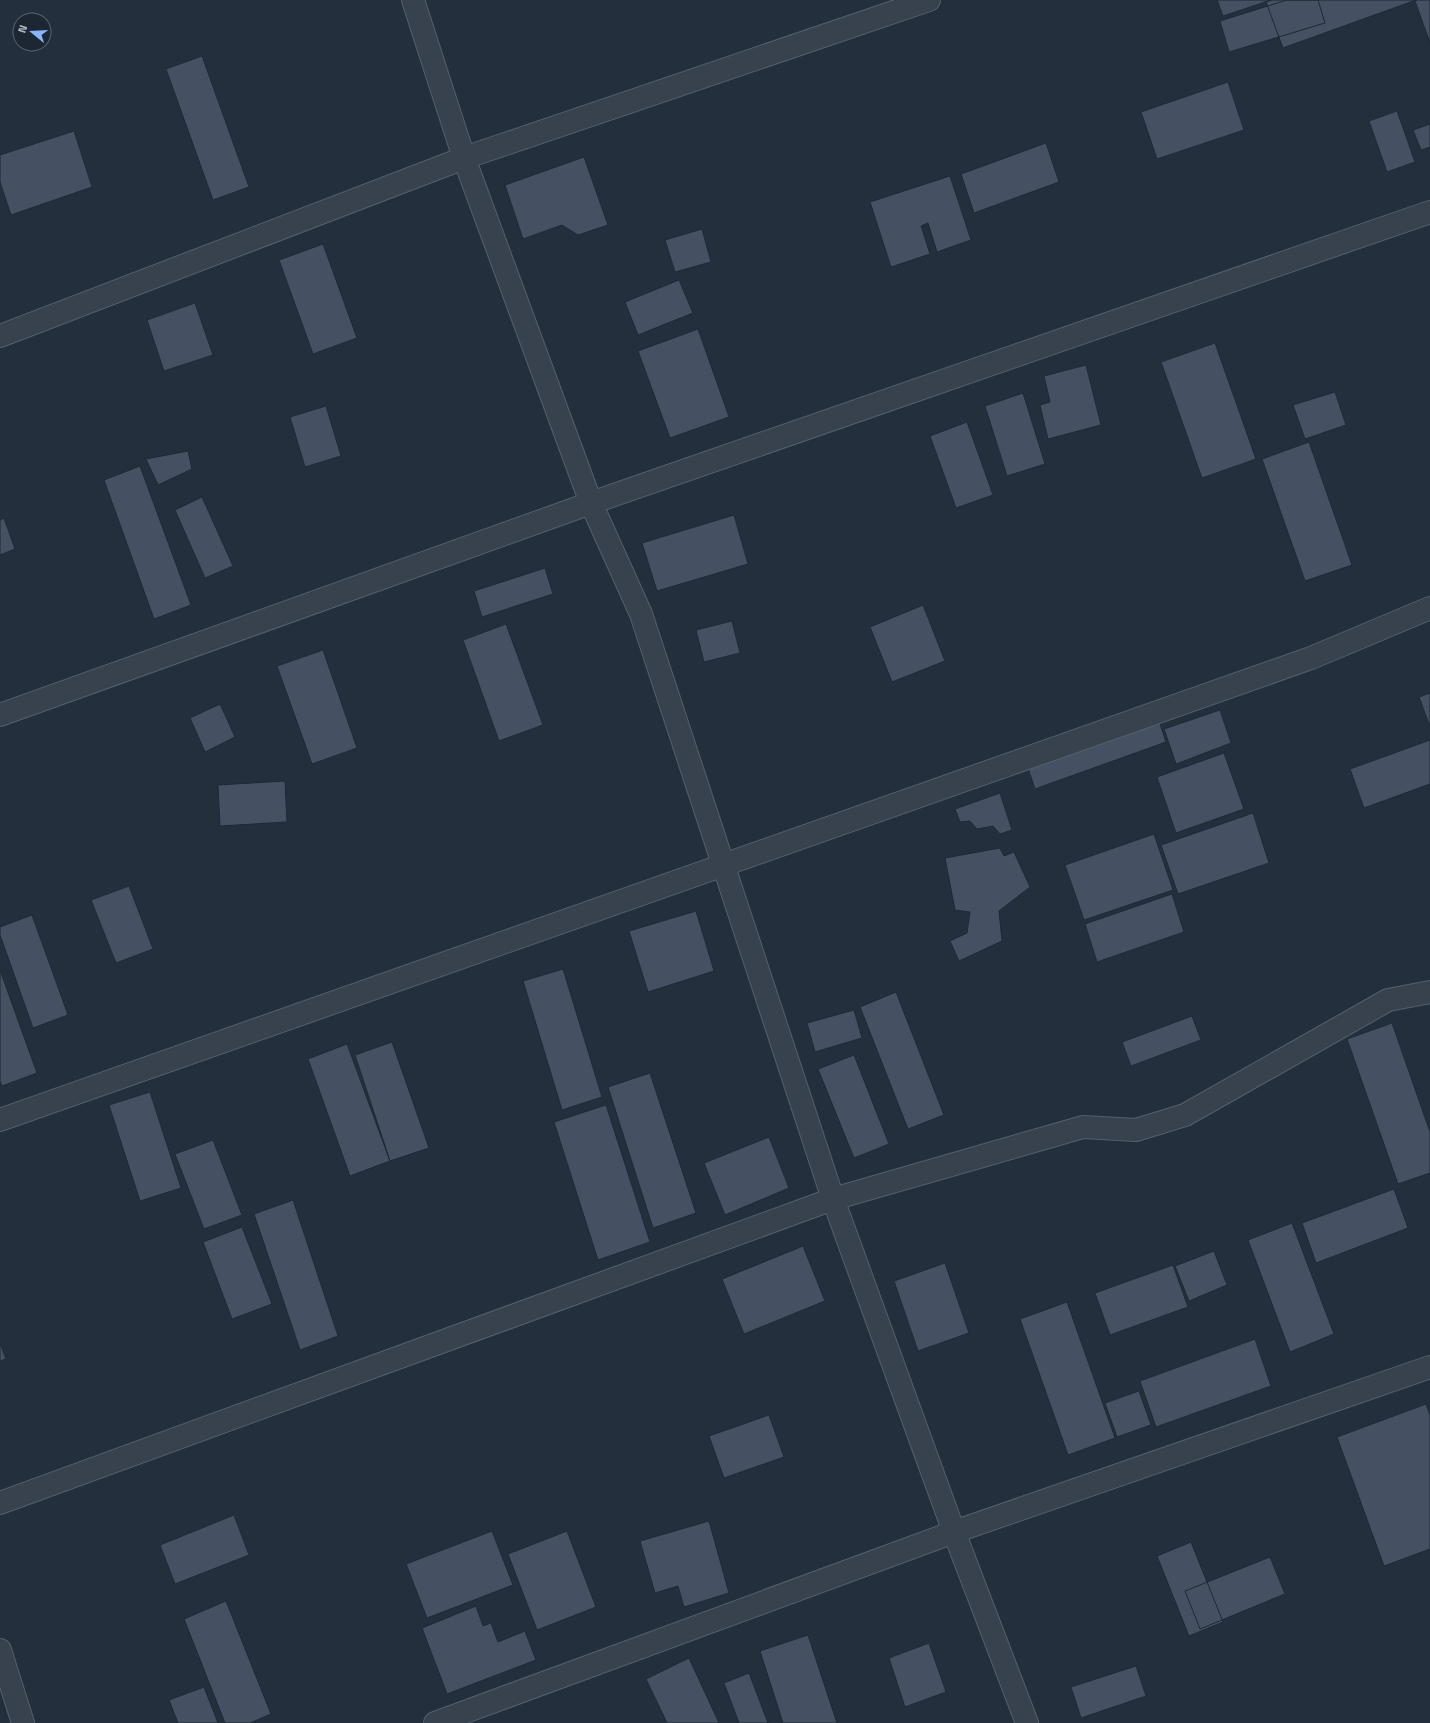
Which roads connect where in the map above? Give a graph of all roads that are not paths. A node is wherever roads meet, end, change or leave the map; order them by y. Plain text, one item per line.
1 (413, 0) edge
2 (929, 0) edge
3 (464, 158) junction
4 (1430, 212) edge
5 (0, 336) edge
6 (591, 503) junction
7 (1430, 608) edge
8 (0, 715) edge
9 (724, 864) junction
10 (1430, 992) edge
11 (0, 1120) edge
12 (833, 1199) junction
13 (1430, 1367) edge
14 (0, 1503) edge
15 (954, 1532) junction
16 (0, 1650) edge
17 (23, 1723) edge
18 (435, 1723) edge
19 (1027, 1723) edge

1 - 3 street
2 - 3 street
3 - 5 street
3 - 6 street
4 - 6 street
6 - 8 street
6 - 9 street
7 - 9 street
9 - 11 street
9 - 12 street
10 - 12 street
12 - 14 street
12 - 15 street
13 - 15 street
15 - 18 street
15 - 19 street
16 - 17 street

